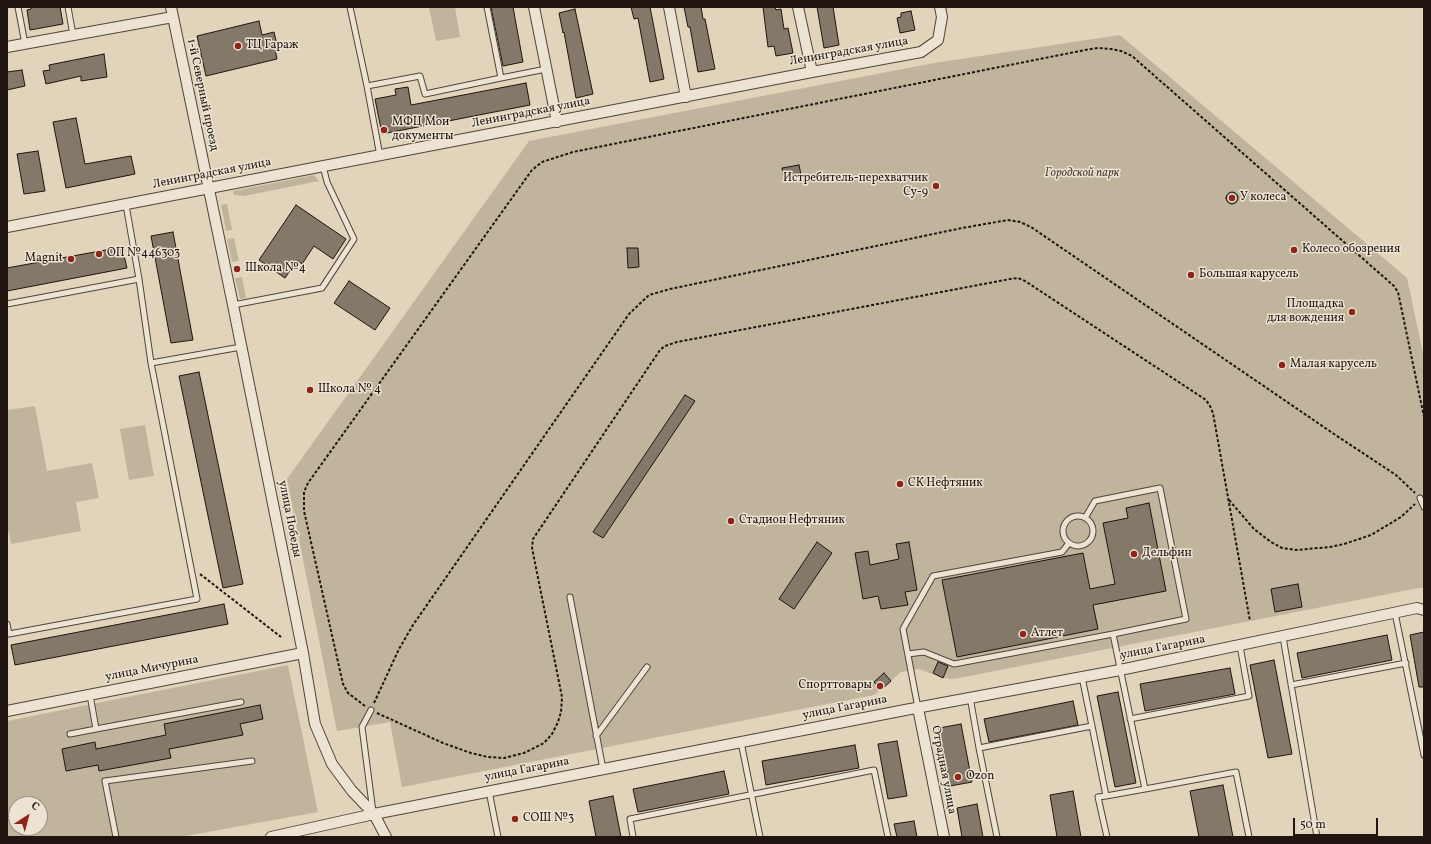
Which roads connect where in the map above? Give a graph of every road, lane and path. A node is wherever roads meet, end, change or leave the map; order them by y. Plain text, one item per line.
1 (18, 7) edge
2 (68, 7) edge
3 (350, 7) edge
4 (487, 7) edge
5 (534, 7) edge
6 (669, 7) edge
7 (798, 7) edge
8 (940, 7) edge
9 (172, 12) edge
10 (73, 35) junction
11 (25, 44) junction
12 (7, 47) edge
13 (546, 69) junction
14 (812, 72) junction
15 (501, 78) junction
16 (367, 86) junction
17 (686, 97) junction
18 (557, 122) junction
19 (380, 156) junction
20 (323, 166) junction
21 (208, 188) junction
22 (126, 204) junction
23 (7, 227) edge
24 (139, 279) junction
25 (7, 304) edge
26 (233, 305) junction
27 (241, 348) junction
28 (151, 363) junction
29 (1424, 417) edge
30 (1420, 498) junction
31 (1228, 500) junction
32 (1424, 507) edge
33 (1085, 518) junction
34 (1069, 543) junction
35 (190, 566) junction
36 (570, 597) dead end
37 (1424, 610) edge
38 (1396, 614) junction
39 (1250, 621) dead end
40 (7, 624) edge
41 (1113, 634) junction
42 (281, 637) dead end
43 (1283, 637) junction
44 (1240, 646) junction
45 (303, 653) junction
46 (908, 654) junction
47 (1406, 663) junction
48 (647, 667) dead end
49 (1120, 670) junction
50 (1082, 677) junction
51 (1292, 685) junction
52 (90, 695) junction
53 (970, 698) junction
54 (242, 702) dead end
55 (918, 708) junction
56 (371, 710) junction
57 (7, 711) edge
58 (1130, 719) junction
59 (1092, 726) junction
60 (96, 729) junction
61 (70, 734) dead end
62 (596, 736) junction
63 (741, 742) junction
64 (979, 748) junction
65 (1424, 755) edge
66 (252, 761) dead end
67 (603, 769) junction
68 (1145, 789) junction
69 (489, 791) junction
70 (751, 795) junction
71 (1106, 796) junction
72 (374, 814) junction
73 (116, 837) edge
74 (271, 837) edge
75 (386, 837) edge
76 (498, 837) edge
77 (633, 837) edge
78 (760, 837) edge
79 (888, 837) edge
80 (944, 837) edge
81 (997, 837) edge
82 (1107, 837) edge
83 (1249, 837) edge
84 (1317, 837) edge

1 - 11 lane
2 - 10 lane
3 - 16 lane
4 - 15 lane
5 - 13 street
6 - 17 street
7 - 14 street
8 - 14 street, Ленинградская улица
9 - 10 street
9 - 21 street, 1-й Северный проезд
10 - 11 street
11 - 12 street
13 - 15 lane
13 - 18 street
14 - 17 street, Ленинградская улица
15 - 16 lane
16 - 19 lane
17 - 18 street, Ленинградская улица
18 - 19 street, Ленинградская улица
19 - 20 street, Ленинградская улица
20 - 21 street, Ленинградская улица
20 - 26 lane
21 - 22 street, Ленинградская улица
21 - 26 street, улица Победы
22 - 23 street, Ленинградская улица
22 - 24 lane
24 - 25 lane
24 - 28 lane
26 - 27 street, улица Победы
27 - 28 lane
27 - 45 street, улица Победы
28 - 35 lane
29 - 56 path
30 - 31 path
30 - 32 lane
30 - 56 path
31 - 39 path
31 - 56 path
33 - 34 lane
33 - 34 lane
33 - 41 lane
34 - 46 lane
35 - 40 lane
35 - 42 path
36 - 62 lane
37 - 38 street, улица Гагарина
38 - 43 street, улица Гагарина
38 - 47 lane
41 - 46 lane
41 - 49 lane
43 - 44 street, улица Гагарина
43 - 51 lane
44 - 49 street, улица Гагарина
44 - 58 lane
45 - 52 street, улица Мичурина
45 - 72 street, улица Победы
46 - 55 lane
47 - 51 lane
47 - 65 lane
48 - 62 lane
49 - 50 street, улица Гагарина
49 - 58 lane
50 - 53 street, улица Гагарина
50 - 59 lane
51 - 84 lane
52 - 57 street, улица Мичурина
52 - 60 lane
53 - 55 street, улица Гагарина
53 - 64 lane
54 - 60 lane
55 - 63 street, улица Гагарина
55 - 80 street, Отрадная улица
56 - 72 lane
58 - 68 lane
59 - 64 lane
59 - 71 lane
60 - 61 lane
62 - 67 lane
63 - 67 street, улица Гагарина
63 - 70 lane
64 - 81 lane
66 - 73 lane
67 - 69 street, улица Гагарина
68 - 71 lane
68 - 83 lane
69 - 72 street, улица Гагарина
69 - 76 lane
70 - 77 lane
70 - 78 lane
70 - 79 lane
71 - 82 lane
72 - 74 street, улица Гагарина
72 - 75 street, улица Победы

